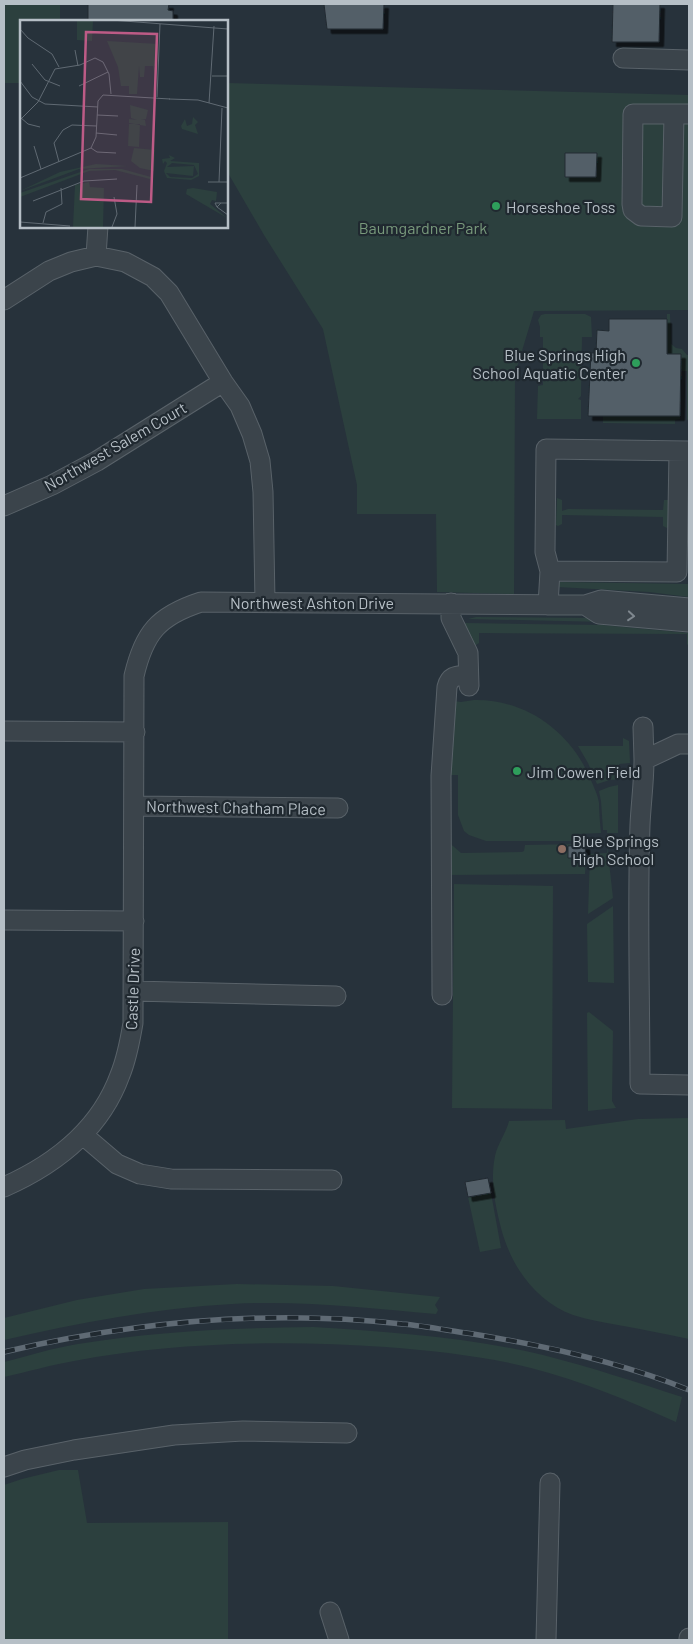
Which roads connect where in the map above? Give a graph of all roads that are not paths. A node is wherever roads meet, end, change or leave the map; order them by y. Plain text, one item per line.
1 (623, 58) dead end
2 (689, 60) edge
3 (681, 114) edge
4 (98, 228) edge
5 (96, 256) junction
6 (4, 300) edge
7 (224, 382) junction
8 (684, 451) edge
9 (4, 506) edge
10 (550, 571) junction
11 (265, 601) junction
12 (451, 604) junction
13 (548, 605) junction
14 (585, 605) junction
15 (689, 608) edge
16 (689, 622) edge
17 (643, 727) dead end
18 (4, 731) edge
19 (134, 732) junction
20 (685, 740) edge
21 (644, 760) junction
22 (134, 806) junction
23 (338, 808) dead end
24 (4, 920) edge
25 (134, 921) junction
26 (133, 991) junction
27 (442, 995) dead end
28 (336, 996) dead end
29 (689, 1085) edge
30 (83, 1135) junction
31 (332, 1180) dead end
32 (4, 1186) edge
33 (347, 1433) dead end
34 (4, 1467) edge
35 (550, 1483) dead end
36 (330, 1612) dead end
37 (338, 1640) edge
38 (546, 1640) edge

1 - 2 street
3 - 3 street
4 - 5 street
5 - 6 street
5 - 7 street
7 - 9 street, Northwest Salem Court
7 - 11 street
8 - 10 street
8 - 10 street
10 - 13 street
11 - 12 street, Northwest Ashton Drive
11 - 19 street, Northwest Ashton Drive
12 - 13 street, Northwest Ashton Drive
12 - 27 street
13 - 14 street, Northwest Ashton Drive
14 - 15 street, Northwest Ashton Drive
14 -> 16 street, Northwest Ashton Drive
17 - 21 street
18 - 19 street
19 - 22 street, Northwest Ashton Drive
20 - 21 street
21 - 29 street
22 - 23 street, Northwest Chatham Place
22 - 25 street, Castle Drive
24 - 25 street
25 - 26 street, Castle Drive
26 - 28 street
26 - 30 street, Castle Drive
30 - 31 street
30 - 32 street, Castle Drive
33 - 34 street
35 - 38 street
36 - 37 street

